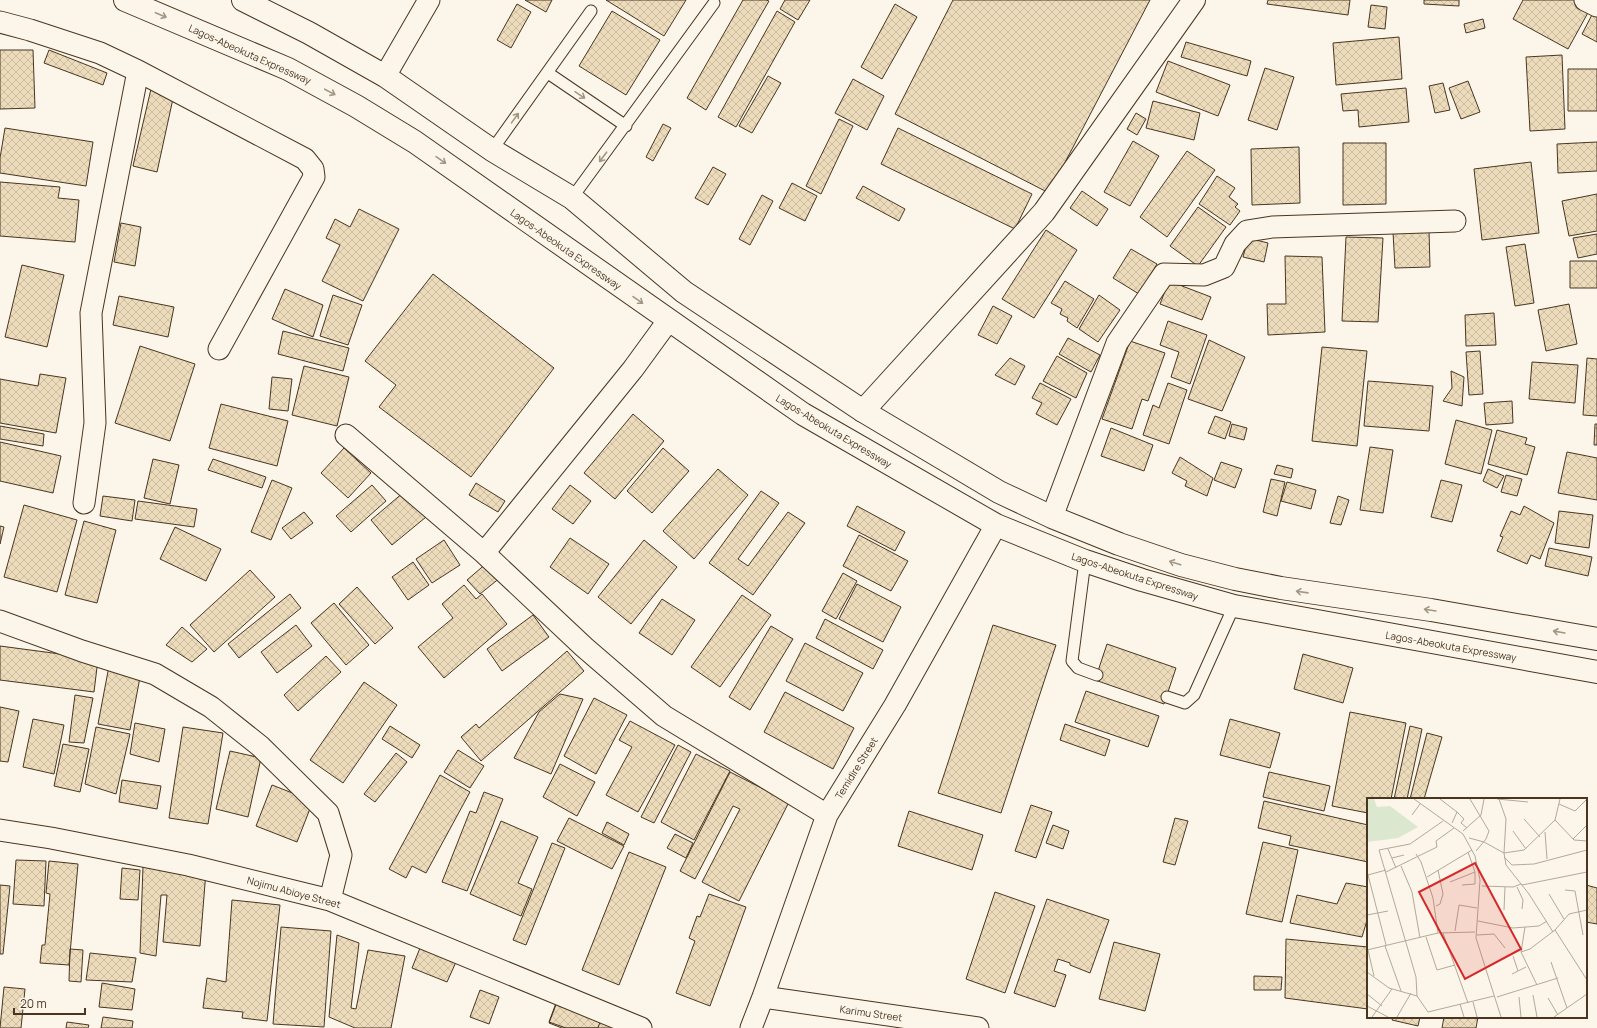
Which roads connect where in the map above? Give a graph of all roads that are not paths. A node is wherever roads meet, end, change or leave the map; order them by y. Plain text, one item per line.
1 (125, 0) edge
2 (243, 0) edge
3 (429, 0) edge
4 (1194, 0) edge
5 (1585, 0) edge
6 (714, 4) dead end
7 (1597, 6) edge
8 (591, 11) dead end
9 (0, 22) edge
10 (138, 71) junction
11 (548, 73) junction
12 (385, 76) junction
13 (626, 126) junction
14 (492, 150) junction
15 (572, 198) junction
16 (1455, 221) dead end
17 (668, 321) junction
18 (220, 349) dead end
19 (863, 411) junction
20 (346, 435) dead end
21 (84, 503) dead end
22 (1052, 517) junction
23 (996, 525) junction
24 (484, 553) junction
25 (1085, 561) junction
26 (1234, 606) junction
27 (0, 621) edge
28 (1597, 639) edge
29 (1597, 672) edge
30 (1097, 674) dead end
31 (1167, 697) dead end
32 (827, 815) junction
33 (0, 830) edge
34 (330, 900) junction
35 (763, 997) junction
36 (641, 1028) edge
37 (751, 1028) edge
38 (978, 1028) edge

1 -> 17 main road, Lagos-Abeokuta Expressway
2 - 12 main road
3 - 12 street
4 - 19 main road
5 - 7 street
6 - 13 lane
8 - 11 lane
9 - 10 street
10 - 18 street
10 - 21 street
11 -> 13 lane
14 -> 11 lane
12 - 14 main road
13 -> 15 lane
14 - 15 main road
15 - 19 main road
16 - 22 street
17 - 23 main road, Lagos-Abeokuta Expressway
17 - 24 street
19 - 22 main road
20 - 24 street
28 -> 22 main road
23 - 25 main road, Lagos-Abeokuta Expressway
23 - 32 street, Temidire Street
24 - 32 street
25 - 26 main road, Lagos-Abeokuta Expressway
25 - 30 lane
26 - 29 main road, Lagos-Abeokuta Expressway
26 - 31 lane
27 - 34 street
32 - 35 street, Temidire Street
33 - 34 street, Nojimu Abioye Street
34 - 36 street, Nojimu Abioye Street
35 - 37 street, Temidire Street
35 - 38 street, Karimu Street

